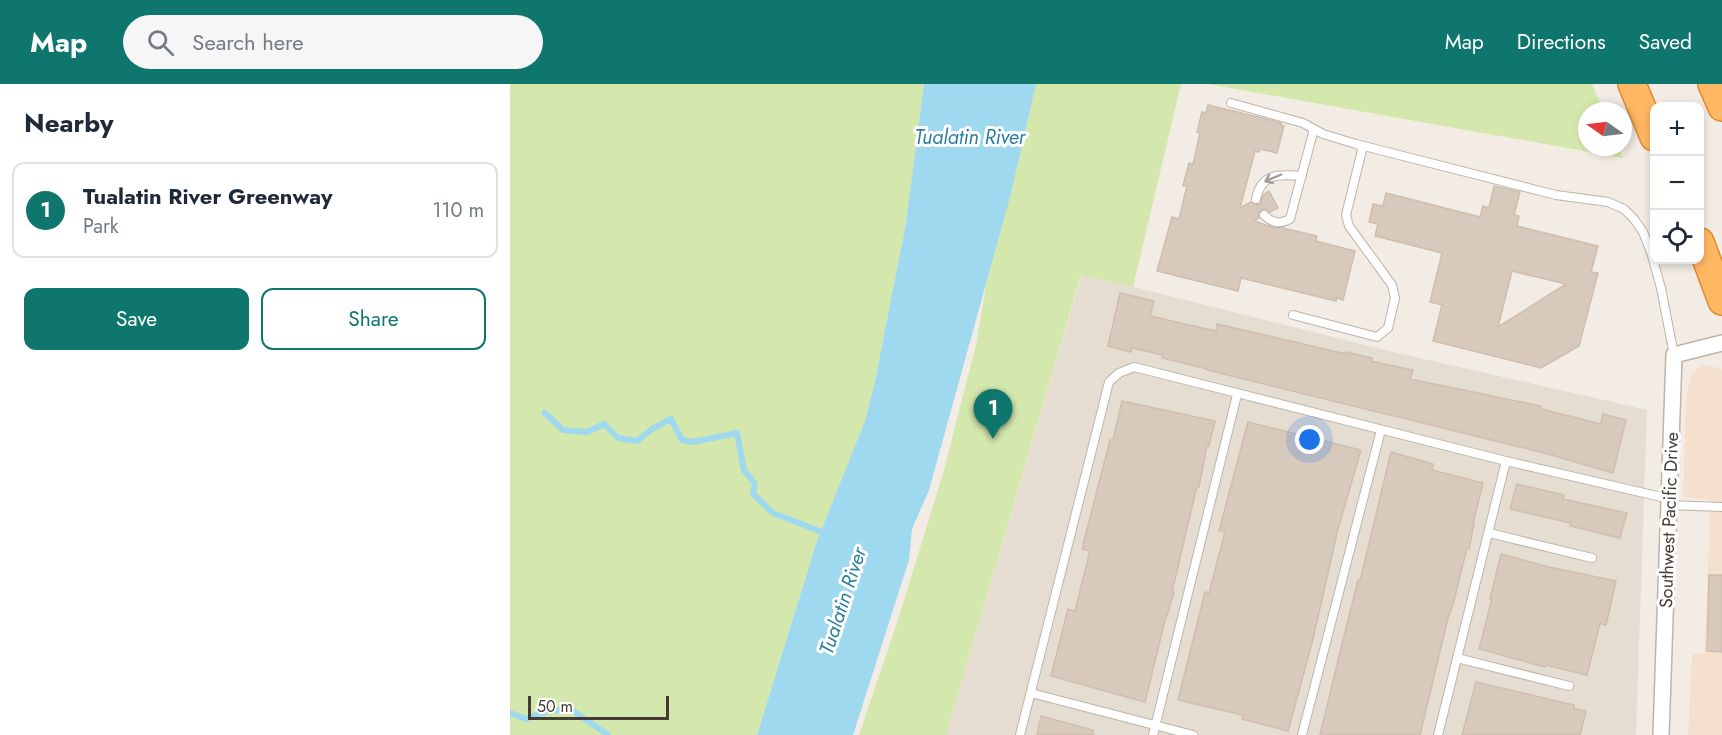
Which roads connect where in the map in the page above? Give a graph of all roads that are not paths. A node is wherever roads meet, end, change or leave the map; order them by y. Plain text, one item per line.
1 (1632, 84) edge
2 (1712, 84) edge
3 (1231, 103) dead end
4 (1722, 107) edge
5 (1650, 127) edge
6 (1314, 129) junction
7 (1364, 146) junction
8 (1302, 176) junction
9 (1256, 199) dead end
10 (1264, 216) dead end
11 (1704, 253) edge
12 (1722, 301) edge
13 (1293, 315) dead end
14 (1722, 343) edge
15 (1674, 355) junction
16 (1237, 395) junction
17 (1381, 430) junction
18 (1506, 461) junction
19 (1670, 502) junction
20 (1722, 507) edge
21 (1489, 532) junction
22 (1592, 558) dead end
23 (1457, 658) junction
24 (1569, 686) dead end
25 (1031, 693) junction
26 (1155, 726) junction
27 (1020, 735) edge
28 (1153, 735) edge
29 (1193, 735) edge
30 (1302, 735) edge
31 (1438, 735) edge
32 (1661, 735) edge

1 - 5 highway
2 - 4 highway
3 - 6 lane
6 - 7 lane
6 - 8 lane
7 - 13 lane
7 - 15 lane
8 -> 9 lane
8 - 10 lane
11 - 12 highway
14 - 15 street
15 - 19 street, Southwest Pacific Drive
16 - 17 lane
16 - 25 lane
16 - 26 lane
17 - 18 lane
17 - 30 lane
18 - 19 lane
18 - 21 lane
19 - 20 lane
19 - 32 street, Southwest Pacific Drive
21 - 22 lane
21 - 23 lane
23 - 24 lane
23 - 31 lane
25 - 26 lane
25 - 27 lane
26 - 28 lane
26 - 29 lane

